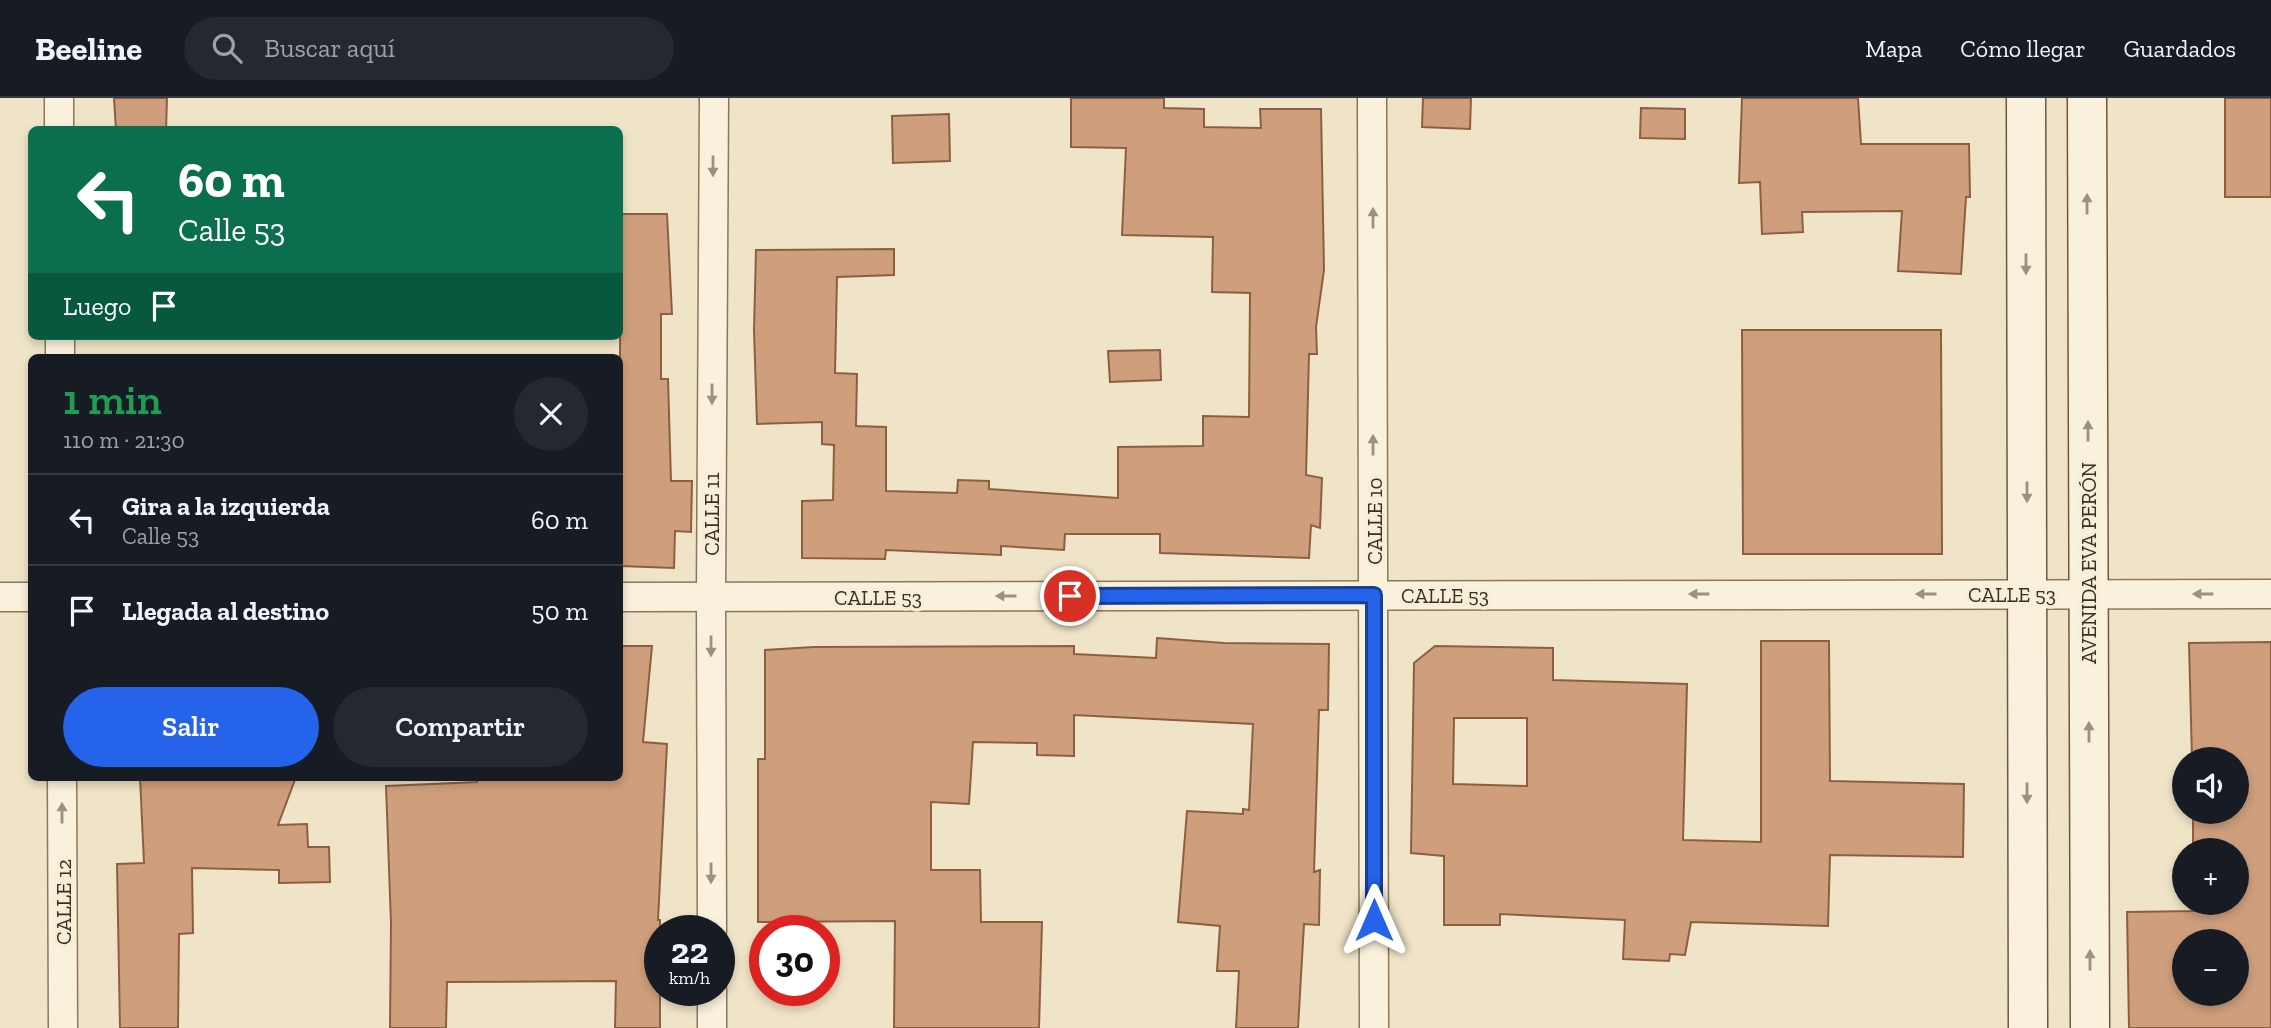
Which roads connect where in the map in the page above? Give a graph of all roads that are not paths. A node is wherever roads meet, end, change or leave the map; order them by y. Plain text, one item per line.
1 (59, 98) edge
2 (714, 98) edge
3 (1372, 98) edge
4 (2026, 98) edge
5 (2087, 98) edge
6 (59, 126) edge
7 (2027, 594) junction
8 (2088, 594) junction
9 (2271, 594) edge
10 (1374, 595) junction
11 (0, 597) edge
12 (28, 597) edge
13 (623, 597) edge
14 (711, 597) junction
15 (62, 781) edge
16 (712, 915) edge
17 (712, 1006) edge
18 (63, 1028) edge
19 (712, 1028) edge
20 (1374, 1028) edge
21 (2028, 1028) edge
22 (2090, 1028) edge

1 - 6 street
2 -> 14 street, CALLE 11
10 -> 3 street, CALLE 10
4 -> 7 main road
8 -> 5 main road, AVENIDA EVA PERÓN
7 - 8 street, CALLE 53
7 -> 10 street, CALLE 53
7 -> 21 main road
9 -> 8 street, CALLE 53
22 -> 8 main road, AVENIDA EVA PERÓN
10 -> 14 street, CALLE 53
10 - 20 street, CALLE 10
11 - 12 street
13 - 14 street, CALLE 53
14 -> 16 street, CALLE 11
18 -> 15 street, CALLE 12
17 - 19 street

